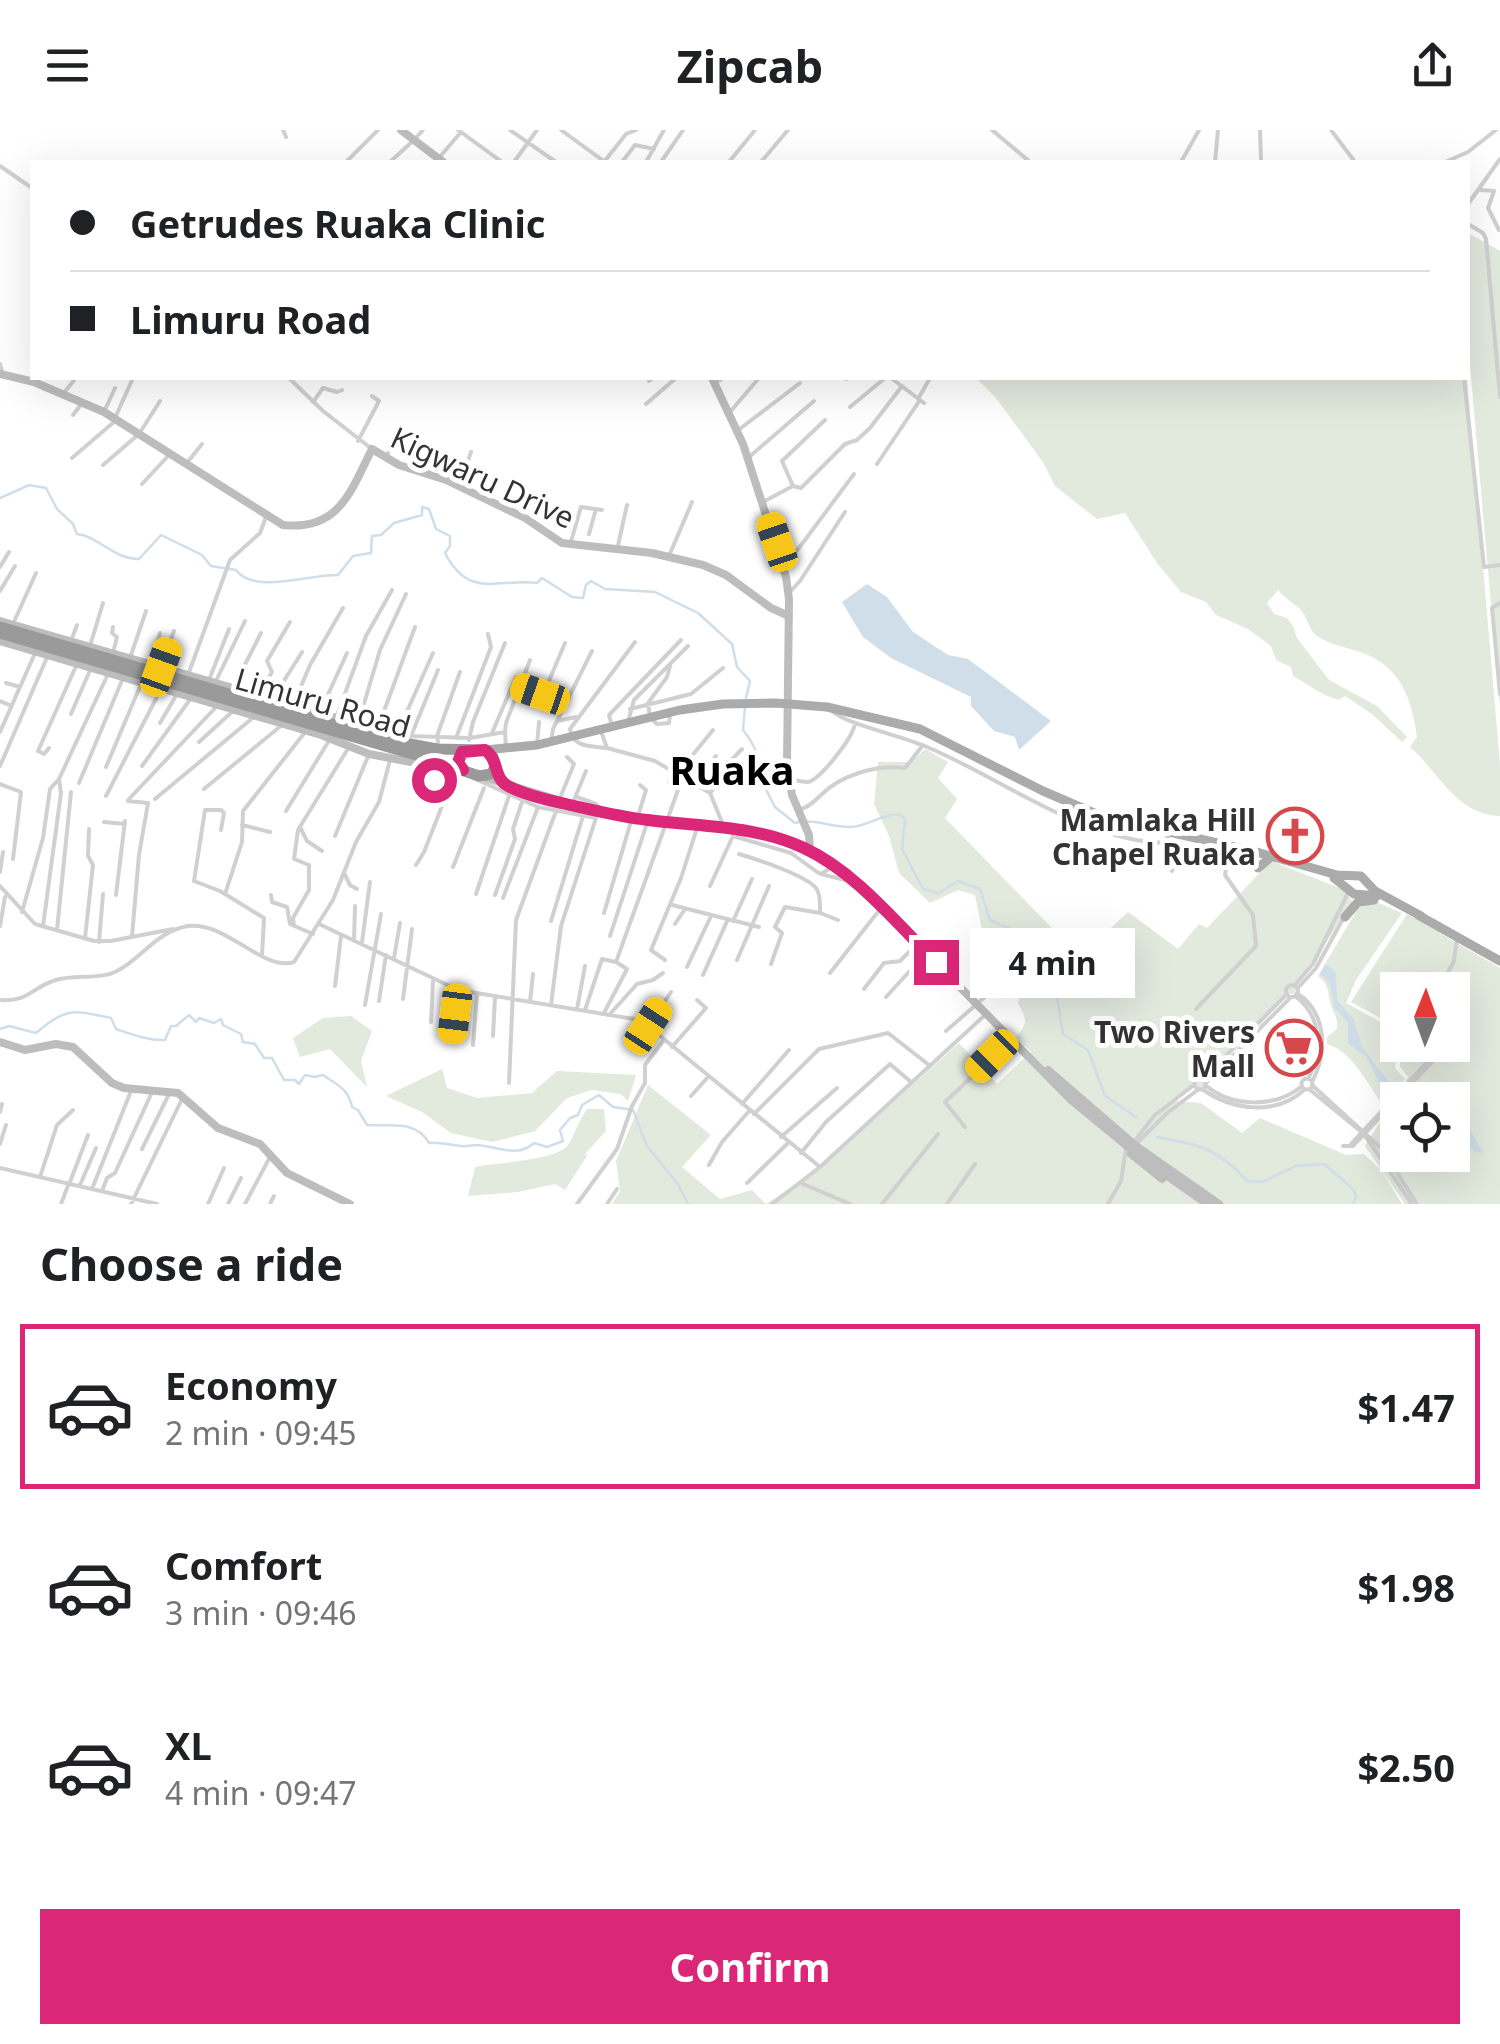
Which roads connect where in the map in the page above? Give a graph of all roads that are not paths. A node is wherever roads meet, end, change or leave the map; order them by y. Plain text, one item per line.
1 (284, 130) edge
2 (378, 130) edge
3 (401, 130) edge
4 (423, 130) edge
5 (510, 130) edge
6 (536, 130) edge
7 (561, 130) edge
8 (636, 130) edge
9 (656, 130) edge
10 (683, 130) edge
11 (754, 130) edge
12 (788, 130) edge
13 (992, 130) edge
14 (1199, 130) edge
15 (1218, 130) edge
16 (1260, 130) edge
17 (1332, 130) edge
18 (1496, 130) edge
19 (460, 131) edge
20 (625, 132) edge
21 (663, 132) edge
22 (286, 137) dead end
23 (414, 140) junction
24 (530, 144) junction
25 (654, 149) junction
26 (1500, 159) edge
27 (348, 160) edge
28 (392, 160) edge
29 (439, 160) edge
30 (442, 160) edge
31 (499, 160) edge
32 (516, 160) edge
33 (553, 160) edge
34 (601, 160) edge
35 (605, 160) edge
36 (624, 160) edge
37 (647, 160) edge
38 (662, 160) edge
39 (730, 160) edge
40 (763, 160) edge
41 (1028, 160) edge
42 (1182, 160) edge
43 (1215, 160) edge
44 (1261, 160) dead end
45 (1354, 160) edge
46 (1450, 160) edge
47 (0, 166) edge
48 (30, 187) edge
49 (1480, 190) junction
50 (1470, 202) edge
51 (1470, 225) edge
52 (1499, 230) edge
53 (1500, 315) edge
54 (1493, 318) junction
55 (0, 364) edge
56 (2, 374) edge
57 (73, 380) edge
58 (132, 380) edge
59 (290, 380) edge
60 (674, 380) edge
61 (717, 380) edge
62 (757, 380) edge
63 (885, 380) edge
64 (929, 380) edge
65 (1464, 380) edge
66 (800, 382) dead end
67 (900, 382) edge
68 (115, 388) dead end
69 (1500, 388) edge
70 (342, 390) dead end
71 (63, 394) junction
72 (372, 396) dead end
73 (1500, 397) edge
74 (160, 401) dead end
75 (814, 401) dead end
76 (921, 401) junction
77 (84, 402) junction
78 (312, 402) junction
79 (646, 404) dead end
80 (850, 407) dead end
81 (104, 412) junction
82 (730, 412) junction
83 (73, 415) dead end
84 (116, 419) junction
85 (825, 420) dead end
86 (738, 431) junction
87 (139, 434) junction
88 (395, 436) dead end
89 (358, 441) junction
90 (202, 444) dead end
91 (372, 449) junction
92 (471, 452) dead end
93 (170, 454) junction
94 (72, 458) dead end
95 (386, 458) junction
96 (748, 458) junction
97 (454, 462) dead end
98 (186, 464) junction
99 (877, 464) dead end
100 (103, 465) dead end
101 (854, 474) dead end
102 (142, 484) dead end
103 (456, 484) junction
104 (792, 486) junction
105 (692, 502) dead end
106 (763, 502) junction
107 (627, 506) dead end
108 (845, 512) dead end
109 (266, 517) junction
110 (589, 534) dead end
111 (570, 545) junction
112 (617, 550) junction
113 (8, 552) dead end
114 (669, 556) junction
115 (783, 563) junction
116 (1500, 565) edge
117 (0, 566) edge
118 (14, 566) dead end
119 (36, 574) dead end
120 (392, 590) dead end
121 (0, 591) edge
122 (406, 594) dead end
123 (788, 594) junction
124 (103, 603) dead end
125 (1497, 604) edge
126 (343, 608) dead end
127 (146, 610) dead end
128 (789, 616) junction
129 (246, 621) dead end
130 (290, 622) dead end
131 (76, 625) dead end
132 (3, 626) edge
133 (113, 627) dead end
134 (415, 627) dead end
135 (229, 629) dead end
136 (174, 632) dead end
137 (261, 632) dead end
138 (160, 633) dead end
139 (488, 634) dead end
140 (681, 640) dead end
141 (0, 641) edge
142 (72, 641) junction
143 (635, 642) dead end
144 (505, 643) dead end
145 (565, 643) dead end
146 (90, 646) junction
147 (688, 646) dead end
148 (592, 651) dead end
149 (36, 652) junction
150 (302, 652) dead end
151 (433, 652) dead end
152 (347, 653) dead end
153 (113, 654) junction
154 (48, 656) junction
155 (130, 659) junction
156 (530, 660) dead end
157 (672, 662) junction
158 (77, 664) junction
159 (156, 666) junction
160 (91, 668) junction
161 (723, 668) dead end
162 (438, 670) dead end
163 (460, 672) dead end
164 (108, 674) junction
165 (1499, 675) edge
166 (188, 676) junction
167 (516, 677) dead end
168 (123, 678) junction
169 (212, 682) junction
170 (6, 683) dead end
171 (142, 684) junction
172 (20, 687) junction
173 (520, 687) junction
174 (161, 688) junction
175 (234, 688) junction
176 (177, 694) junction
177 (1500, 694) edge
178 (256, 695) junction
179 (191, 698) junction
180 (272, 700) junction
181 (0, 701) edge
182 (648, 703) junction
183 (12, 706) junction
184 (217, 706) junction
185 (292, 706) junction
186 (630, 710) junction
187 (233, 711) junction
188 (72, 714) dead end
189 (320, 714) junction
190 (256, 716) junction
191 (849, 716) junction
192 (650, 717) junction
193 (336, 718) junction
194 (576, 718) junction
195 (557, 721) junction
196 (539, 722) dead end
197 (628, 722) junction
198 (875, 722) junction
199 (160, 723) dead end
200 (282, 724) junction
201 (358, 724) junction
202 (607, 728) junction
203 (713, 730) dead end
204 (306, 731) junction
205 (0, 732) edge
206 (506, 732) junction
207 (492, 733) junction
208 (387, 736) junction
209 (571, 737) junction
210 (330, 738) junction
211 (456, 738) junction
212 (410, 741) junction
213 (199, 742) dead end
214 (552, 742) junction
215 (438, 743) junction
216 (537, 744) junction
217 (923, 745) junction
218 (467, 746) junction
219 (349, 747) junction
220 (49, 748) dead end
221 (509, 748) junction
222 (607, 748) junction
223 (742, 749) dead end
224 (485, 750) junction
225 (369, 754) junction
226 (716, 756) dead end
227 (567, 757) dead end
228 (390, 759) junction
229 (496, 764) junction
230 (0, 766) edge
231 (142, 766) dead end
232 (106, 767) dead end
233 (586, 771) dead end
234 (470, 774) junction
235 (677, 774) junction
236 (716, 776) junction
237 (59, 779) junction
238 (434, 780) dead end
239 (789, 780) junction
240 (79, 782) dead end
241 (669, 782) dead end
242 (0, 784) edge
243 (505, 784) junction
244 (640, 785) dead end
245 (450, 786) junction
246 (204, 789) dead end
247 (71, 792) dead end
248 (710, 793) junction
249 (106, 796) dead end
250 (509, 796) junction
251 (155, 800) dead end
252 (574, 801) junction
253 (522, 802) junction
254 (557, 806) junction
255 (538, 807) junction
256 (284, 809) dead end
257 (600, 814) junction
258 (583, 815) junction
259 (634, 818) junction
260 (648, 820) junction
261 (104, 822) dead end
262 (666, 822) junction
263 (698, 824) junction
264 (242, 825) junction
265 (300, 827) junction
266 (724, 827) junction
267 (90, 828) dead end
268 (221, 830) dead end
269 (804, 831) junction
270 (270, 832) dead end
271 (734, 832) junction
272 (755, 832) junction
273 (1173, 834) junction
274 (336, 836) dead end
275 (754, 842) junction
276 (1230, 846) junction
277 (1250, 850) junction
278 (322, 851) dead end
279 (3, 852) dead end
280 (739, 854) dead end
281 (1272, 856) junction
282 (13, 859) dead end
283 (416, 865) dead end
284 (453, 867) dead end
285 (833, 867) junction
286 (1172, 871) dead end
287 (0, 872) edge
288 (818, 872) junction
289 (344, 873) junction
290 (752, 879) dead end
291 (850, 879) junction
292 (370, 882) dead end
293 (806, 882) junction
294 (0, 886) edge
295 (710, 886) dead end
296 (768, 886) dead end
297 (1355, 888) junction
298 (356, 889) dead end
299 (6, 894) junction
300 (103, 894) dead end
301 (225, 894) junction
302 (476, 894) dead end
303 (116, 895) dead end
304 (272, 895) dead end
305 (495, 895) dead end
306 (503, 898) dead end
307 (670, 904) junction
308 (1391, 904) junction
309 (355, 906) dead end
310 (881, 908) junction
311 (685, 910) junction
312 (1345, 911) junction
313 (22, 912) junction
314 (604, 913) dead end
315 (381, 914) dead end
316 (820, 914) junction
317 (710, 916) junction
318 (1421, 916) junction
319 (730, 920) junction
320 (838, 920) dead end
321 (552, 921) dead end
322 (400, 923) dead end
323 (320, 924) junction
324 (675, 924) dead end
325 (751, 925) junction
326 (0, 926) edge
327 (43, 926) junction
328 (294, 926) junction
329 (759, 927) dead end
330 (178, 928) junction
331 (412, 929) dead end
332 (57, 930) junction
333 (314, 934) junction
334 (342, 934) junction
335 (132, 936) junction
336 (610, 936) dead end
337 (1457, 937) junction
338 (86, 938) junction
339 (354, 940) junction
340 (100, 942) junction
341 (918, 943) junction
342 (362, 944) junction
343 (1327, 944) junction
344 (374, 949) junction
345 (927, 952) junction
346 (262, 955) junction
347 (386, 955) junction
348 (394, 959) junction
349 (665, 960) dead end
350 (737, 960) dead end
351 (1500, 961) edge
352 (616, 962) junction
353 (771, 964) dead end
354 (408, 966) junction
355 (585, 966) dead end
356 (687, 966) dead end
357 (1448, 972) edge
358 (663, 973) dead end
359 (830, 973) dead end
360 (533, 974) dead end
361 (703, 975) dead end
362 (432, 979) junction
363 (336, 986) dead end
364 (1010, 987) dead end
365 (864, 989) dead end
366 (458, 990) junction
367 (671, 992) dead end
368 (1293, 993) junction
369 (477, 994) junction
370 (495, 997) junction
371 (402, 998) dead end
372 (886, 998) dead end
373 (0, 1000) edge
374 (513, 1000) junction
375 (697, 1000) dead end
376 (379, 1002) dead end
377 (530, 1002) junction
378 (976, 1002) junction
379 (365, 1005) dead end
380 (551, 1005) junction
381 (576, 1009) junction
382 (1196, 1009) dead end
383 (585, 1010) junction
384 (607, 1014) junction
385 (988, 1014) junction
386 (431, 1022) dead end
387 (648, 1026) junction
388 (946, 1031) dead end
389 (492, 1036) dead end
390 (452, 1037) dead end
391 (1013, 1038) junction
392 (663, 1040) junction
393 (0, 1042) edge
394 (473, 1045) dead end
395 (672, 1047) junction
396 (789, 1050) dead end
397 (1429, 1062) edge
398 (1037, 1063) junction
399 (930, 1066) junction
400 (708, 1077) junction
401 (509, 1082) dead end
402 (912, 1082) junction
403 (1202, 1085) junction
404 (1308, 1085) junction
405 (836, 1088) dead end
406 (132, 1089) junction
407 (153, 1090) junction
408 (172, 1091) junction
409 (691, 1096) dead end
410 (184, 1097) junction
411 (2, 1104) edge
412 (742, 1104) junction
413 (73, 1110) dead end
414 (0, 1112) edge
415 (752, 1112) junction
416 (6, 1125) dead end
417 (965, 1128) dead end
418 (1364, 1132) junction
419 (938, 1134) dead end
420 (88, 1135) dead end
421 (781, 1138) junction
422 (788, 1143) junction
423 (1135, 1143) junction
424 (0, 1144) edge
425 (96, 1148) dead end
426 (142, 1149) dead end
427 (801, 1153) junction
428 (271, 1155) junction
429 (975, 1164) dead end
430 (709, 1165) dead end
431 (820, 1166) junction
432 (0, 1168) edge
433 (224, 1168) dead end
434 (40, 1177) junction
435 (240, 1178) dead end
436 (747, 1183) dead end
437 (69, 1184) junction
438 (803, 1184) dead end
439 (80, 1186) junction
440 (92, 1189) junction
441 (616, 1190) dead end
442 (102, 1191) junction
443 (274, 1196) dead end
444 (132, 1202) edge
445 (61, 1204) edge
446 (156, 1204) edge
447 (208, 1204) edge
448 (228, 1204) edge
449 (246, 1204) edge
450 (270, 1204) edge
451 (350, 1204) edge
452 (577, 1204) edge
453 (607, 1204) edge
454 (772, 1204) edge
455 (850, 1204) edge
456 (882, 1204) edge
457 (947, 1204) edge
458 (1108, 1204) edge
459 (1199, 1204) edge
460 (1213, 1204) edge
461 (1415, 1204) edge

1 - 22 street
2 - 27 street
3 - 23 main road
4 - 23 street
5 - 24 street
6 - 24 street
7 - 34 street
8 - 20 street
9 - 21 street
10 - 38 street
11 - 39 street
12 - 40 street
13 - 41 street
14 - 42 street
15 - 43 street
16 - 44 street
17 - 45 street
18 - 46 street
19 - 30 street
19 - 31 street
20 - 35 street
21 - 25 street
23 - 28 street
23 - 29 main road
24 - 32 street
24 - 33 street
25 - 36 street
25 - 37 street
26 - 49 street
47 - 48 street
49 - 50 street
49 - 52 street
51 - 54 street
53 - 54 street
54 - 69 street
55 - 56 street
56 - 71 main road
57 - 71 street
58 - 84 street
59 - 78 street, Kigwaru Drive
60 - 79 street
61 - 82 main road
62 - 82 street
63 - 80 street
64 - 76 street
65 - 116 street
66 - 86 street
67 - 76 street
67 - 104 street
68 - 81 street
69 - 73 street
70 - 78 street
71 - 77 main road
72 - 89 street
74 - 87 street
75 - 96 street
76 - 99 street
77 - 81 main road
77 - 83 street
78 - 89 street, Kigwaru Drive
81 - 84 main road
82 - 86 main road
84 - 87 main road
84 - 94 street
85 - 104 street
86 - 96 main road
87 - 93 main road
87 - 100 street
88 - 95 street
89 - 91 street, Kigwaru Drive
90 - 98 street
91 - 95 main road, Kigwaru Drive
91 - 109 main road
92 - 103 street
93 - 98 main road
93 - 102 street
95 - 103 main road, Kigwaru Drive
96 - 106 main road
97 - 103 street
98 - 109 main road
101 - 115 street
103 - 111 main road, Kigwaru Drive
104 - 106 street
105 - 114 street
106 - 115 main road
107 - 112 street
108 - 123 street
109 - 166 street
110 - 111 street
111 - 112 main road, Kigwaru Drive
112 - 114 main road, Kigwaru Drive
113 - 117 street
114 - 128 main road, Kigwaru Drive
115 - 123 main road
118 - 121 street
119 - 132 street
120 - 193 street
122 - 201 street
123 - 128 main road
124 - 146 street
125 - 165 street
126 - 185 street
127 - 155 street
128 - 239 main road
129 - 169 street
130 - 178 street
131 - 142 street
132 - 142 main road
132 - 208 highway, Limuru Road
132 - 234 highway, Limuru Road
133 - 153 street
134 - 208 street
135 - 169 street
136 - 159 street
137 - 175 street
138 - 159 street
139 - 211 street
140 - 202 street
141 - 149 main road
142 - 146 main road
143 - 194 street
144 - 218 street
145 - 173 street
146 - 153 main road
147 - 157 street
148 - 195 street
149 - 154 main road
149 - 172 street
150 - 180 street
151 - 208 street
152 - 189 street
153 - 155 main road
154 - 158 main road
154 - 230 street
155 - 159 main road
156 - 173 street
157 - 182 street
157 - 186 street
158 - 160 main road
158 - 220 street
159 - 166 main road
160 - 164 main road
160 - 188 street
161 - 182 street
162 - 212 street
163 - 215 street
164 - 168 main road
164 - 237 street
165 - 177 street
166 - 169 main road
167 - 207 street
168 - 171 main road
168 - 240 street
169 - 175 main road
170 - 172 street
171 - 174 main road
171 - 232 street
172 - 183 street
173 - 206 street
174 - 176 main road
174 - 249 street
175 - 178 main road
176 - 179 main road
176 - 199 street
178 - 180 main road
179 - 184 main road
179 - 231 street
180 - 185 main road
181 - 183 street
182 - 186 street
182 - 192 street
183 - 205 street
184 - 187 main road
184 - 335 street
185 - 189 main road
186 - 197 street
187 - 190 main road
187 - 213 street
189 - 193 main road
190 - 200 main road
190 - 251 street
191 - 192 main road
191 - 198 main road
191 - 239 street
192 - 197 main road
193 - 201 main road
194 - 195 street
194 - 209 street
195 - 214 street
196 - 216 street
197 - 202 main road
198 - 217 street
198 - 273 main road
200 - 204 main road
200 - 246 street
201 - 208 main road
202 - 209 main road
202 - 222 street
203 - 235 street
204 - 210 main road
204 - 264 street
206 - 207 street
206 - 221 street
207 - 218 street
208 - 212 highway, Limuru Road
209 - 214 main road
209 - 222 street
210 - 219 main road
210 - 256 street
211 - 215 street
211 - 218 street
212 - 215 highway, Limuru Road
214 - 216 main road
215 - 218 highway, Limuru Road
216 - 221 main road
217 - 269 street
217 - 273 street
218 - 224 highway, Limuru Road
218 - 234 highway
219 - 225 main road
219 - 265 street
221 - 224 main road
221 - 229 main road
222 - 235 street
223 - 236 street
224 - 229 highway
225 - 228 main road
225 - 274 street
226 - 236 street
227 - 254 street
228 - 234 main road
228 - 289 street
229 - 234 highway
229 - 243 main road
233 - 252 street
234 - 243 main road, Limuru Road
234 - 245 street
234 - 250 street
234 - 284 street
235 - 248 street
236 - 248 street
237 - 313 street
237 - 327 street
238 - 245 street
239 - 269 main road
241 - 262 street
242 - 282 street
243 - 254 main road, Limuru Road
244 - 259 street
245 - 283 street
247 - 332 street
248 - 266 street
250 - 253 street
250 - 302 street
252 - 254 main road, Limuru Road
252 - 257 main road, Limuru Road
253 - 255 street
253 - 305 street
254 - 255 street
254 - 258 street
254 - 374 street
255 - 306 street
257 - 258 street
257 - 259 main road, Limuru Road
257 - 380 street
258 - 321 street
259 - 260 main road, Limuru Road
259 - 314 street
260 - 262 main road, Limuru Road
260 - 336 street
261 - 303 street
262 - 263 main road, Limuru Road
262 - 352 street
263 - 266 main road, Limuru Road
263 - 307 street
264 - 270 street
264 - 301 street
265 - 278 street
265 - 328 street
266 - 271 main road, Limuru Road
267 - 338 street
268 - 301 street
269 - 272 main road, Limuru Road
269 - 285 main road, Limuru Road
271 - 272 main road, Limuru Road
271 - 275 street
271 - 295 street
272 - 275 street
273 - 276 main road
273 - 286 street
275 - 288 street
276 - 277 main road
276 - 382 street
277 - 281 main road
277 - 281 main road
279 - 287 street
280 - 293 street
281 - 297 main road
285 - 288 street
285 - 291 main road, Limuru Road
288 - 291 street
288 - 293 street
289 - 298 street
289 - 323 street
290 - 319 street
291 - 310 main road, Limuru Road
292 - 342 street
293 - 316 street
294 - 299 street
296 - 325 street
297 - 308 main road
297 - 312 street
297 - 312 street
297 - 318 main road
299 - 313 street
299 - 326 street
300 - 340 street
301 - 346 street
304 - 328 street
307 - 311 street
307 - 349 street
308 - 312 main road
308 - 318 main road
309 - 339 street
310 - 341 main road, Limuru Road
310 - 359 street
311 - 317 street
311 - 324 street
312 - 343 street
312 - 343 street
313 - 327 street
315 - 344 street
316 - 320 street
316 - 353 street
317 - 319 street
317 - 356 street
318 - 337 main road
319 - 325 street
319 - 361 street
322 - 348 street
323 - 333 street
323 - 334 street
325 - 329 street
325 - 350 street
327 - 332 street
328 - 333 street
330 - 335 street
330 - 346 street
330 - 373 street
331 - 354 street
332 - 338 street
333 - 346 street
334 - 339 street
334 - 363 street
335 - 340 street
337 - 351 main road
337 - 357 street
338 - 340 street
339 - 342 street
341 - 345 main road, Limuru Road
341 - 365 street
342 - 344 street
343 - 368 street
344 - 347 street
344 - 379 street
345 - 372 street
345 - 378 main road, Limuru Road
347 - 348 street
347 - 376 street
348 - 354 street
352 - 383 street
352 - 384 street
354 - 362 street
354 - 371 street
355 - 381 street
358 - 384 street
360 - 377 street
362 - 366 street
362 - 386 street
364 - 378 street
366 - 369 street
366 - 390 street
367 - 387 street
368 - 403 street
368 - 404 street
369 - 370 street
369 - 394 street
370 - 374 street
370 - 389 street
374 - 377 street
374 - 401 street
375 - 395 street
377 - 380 street
378 - 385 main road, Limuru Road
378 - 388 street
380 - 381 street
381 - 383 street
383 - 384 street
384 - 387 street
385 - 391 main road, Limuru Road
385 - 399 street
387 - 392 street
391 - 398 main road, Limuru Road
391 - 417 street
392 - 395 street
392 - 452 street
393 - 406 main road
395 - 400 street
396 - 412 street
397 - 418 street
398 - 423 main road, Limuru Road
398 - 423 main road, Limuru Road
399 - 402 street
399 - 415 street
400 - 409 street
400 - 412 street
402 - 427 street
402 - 431 street
403 - 404 street
403 - 423 street
404 - 418 street
405 - 421 street
406 - 407 main road
406 - 440 street
407 - 408 main road
407 - 442 street
408 - 410 main road
408 - 426 street
410 - 428 main road
410 - 444 street
411 - 414 street
412 - 415 street
413 - 434 street
415 - 421 street
415 - 430 street
416 - 424 street
418 - 461 street
419 - 456 street
420 - 437 street
421 - 422 street
422 - 427 street
422 - 436 street
423 - 458 street
423 - 459 main road, Limuru Road
423 - 460 main road, Limuru Road
425 - 439 street
427 - 431 street
428 - 449 street
428 - 451 main road
429 - 457 street
431 - 454 street
432 - 434 street
433 - 447 street
434 - 437 street
435 - 448 street
437 - 439 street
437 - 445 street
438 - 455 street
439 - 440 street
440 - 442 street
441 - 453 street
442 - 444 street
443 - 450 street
444 - 446 street

